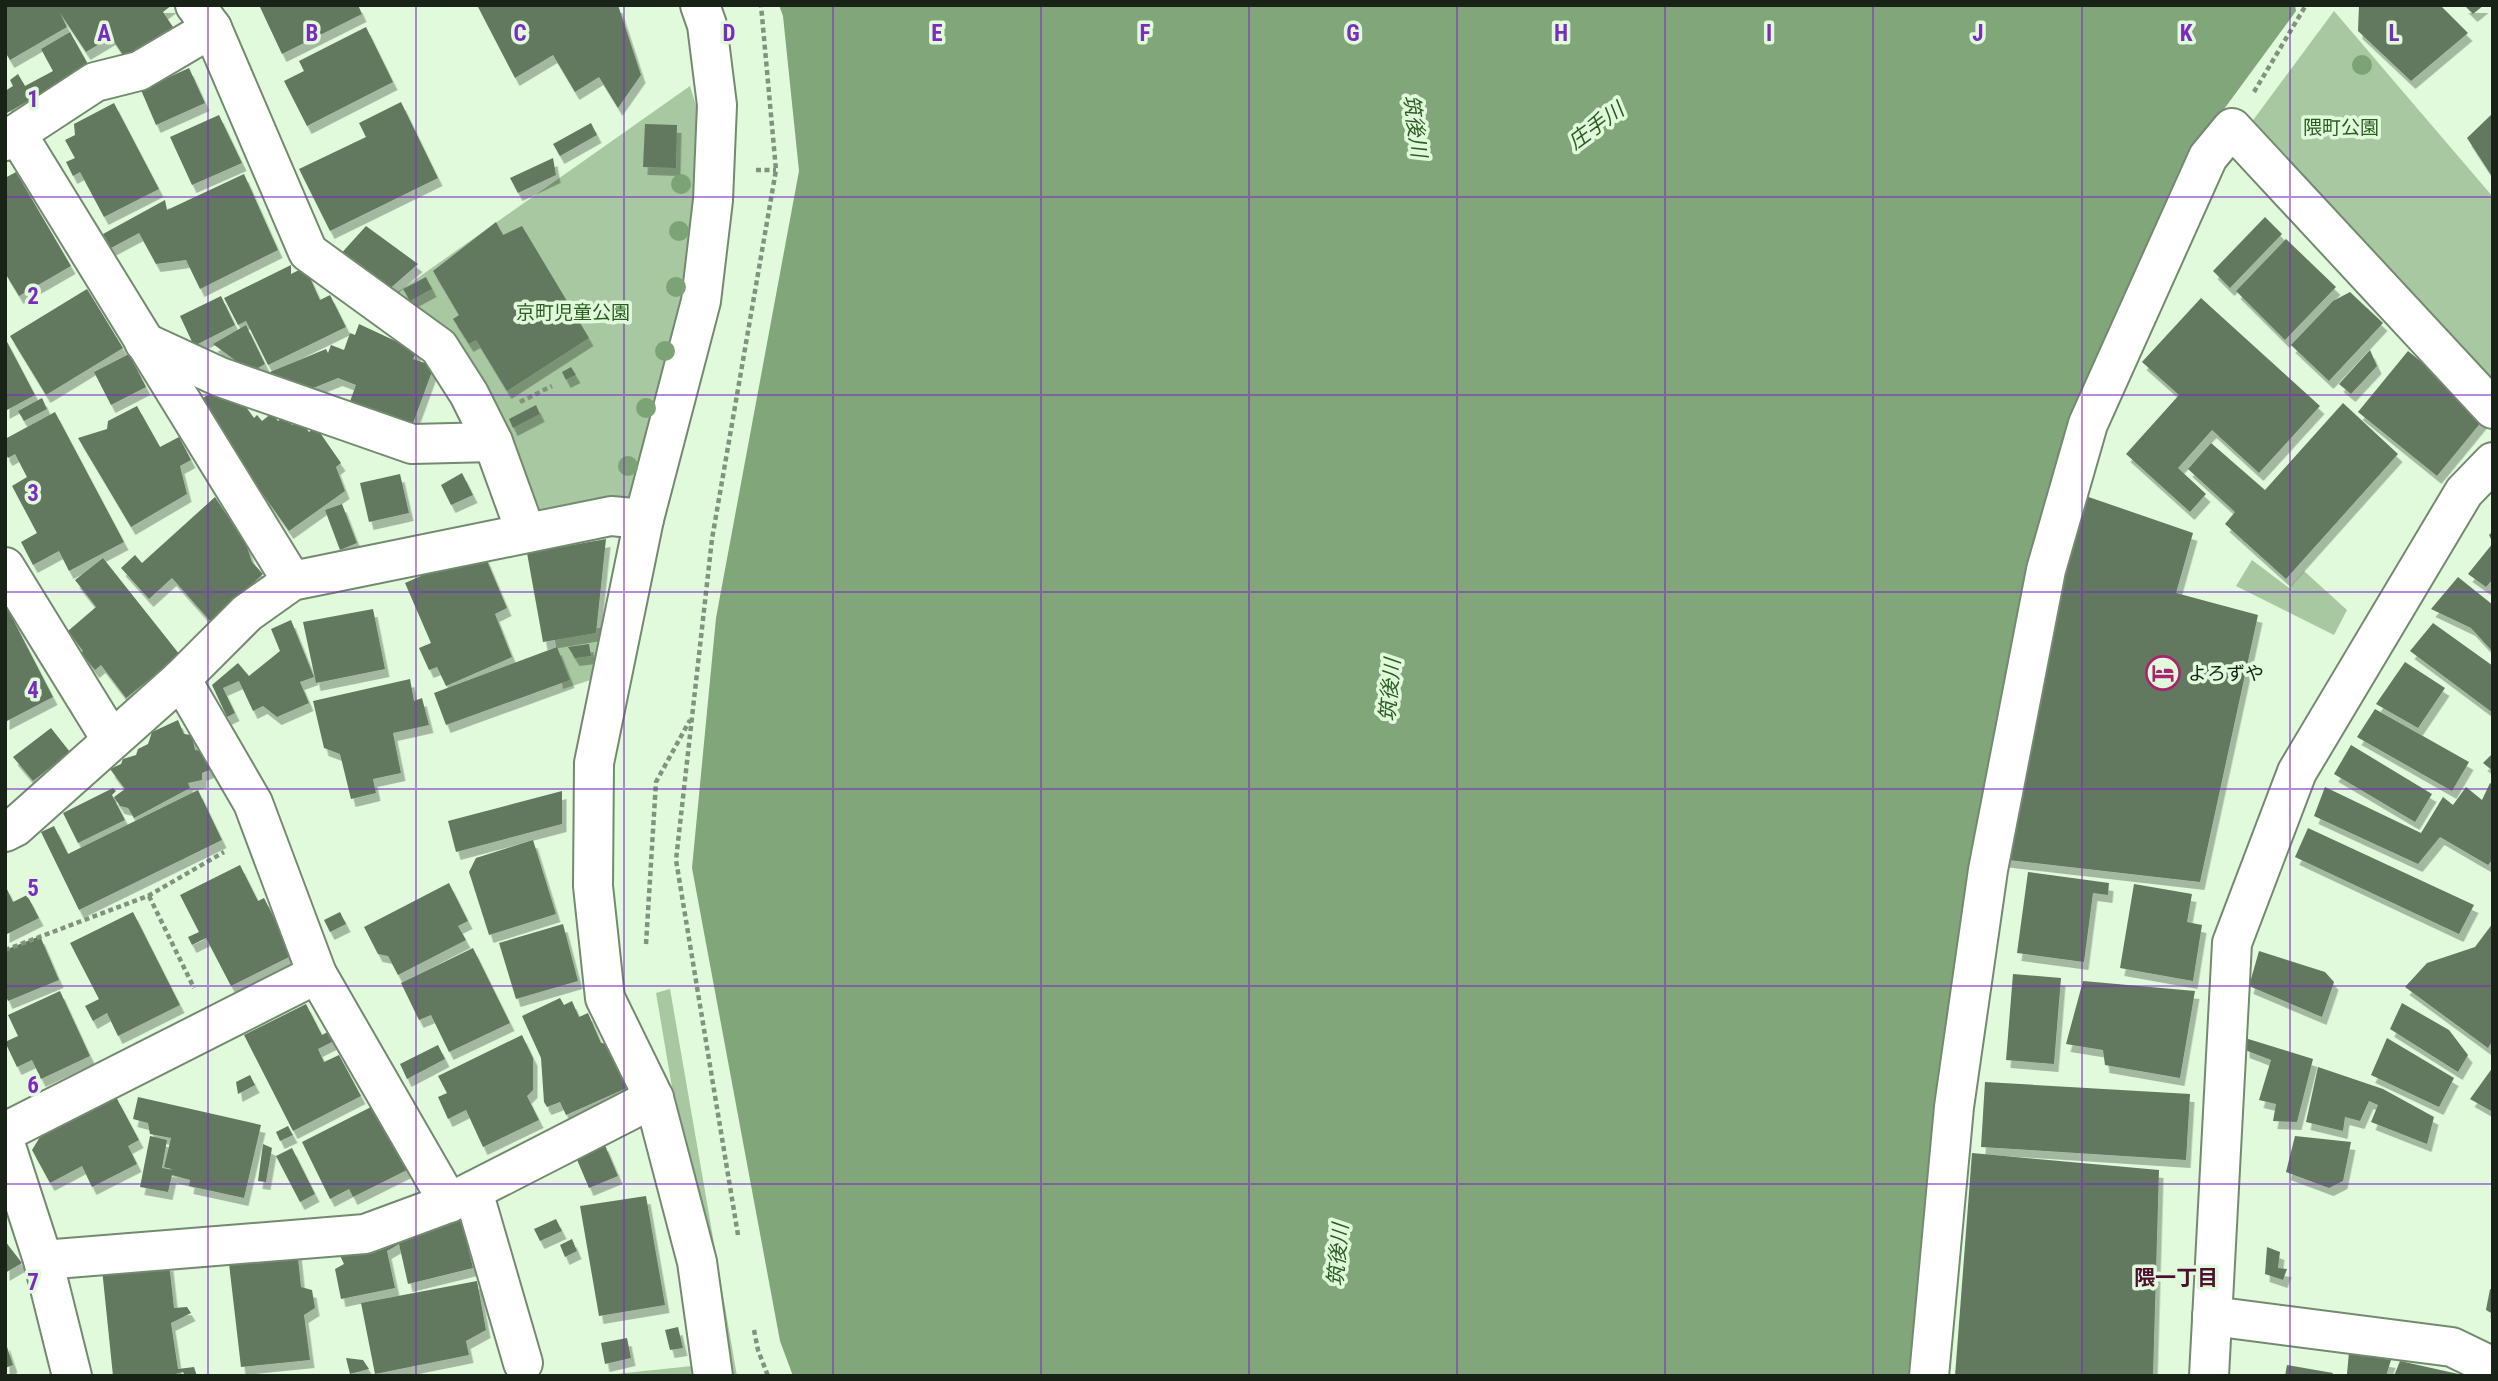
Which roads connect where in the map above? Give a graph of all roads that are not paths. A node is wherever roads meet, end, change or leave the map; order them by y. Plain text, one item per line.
1 (700, 5) edge
2 (203, 17) edge
3 (11, 137) edge
4 (144, 342) junction
5 (2493, 409) edge
6 (492, 442) junction
7 (2493, 462) edge
8 (644, 519) junction
9 (526, 533) junction
10 (5, 567) edge
11 (292, 581) junction
12 (181, 679) junction
13 (111, 739) junction
14 (5, 832) edge
15 (317, 974) junction
16 (654, 1098) junction
17 (5, 1132) edge
18 (5, 1143) edge
19 (461, 1197) junction
20 (43, 1260) junction
21 (2212, 1316) junction
22 (523, 1363) dead end
23 (2493, 1367) edge
24 (72, 1376) edge
25 (713, 1376) edge
26 (1929, 1376) edge
27 (2209, 1376) edge

1 - 8 street
2 - 3 street
2 - 6 street
3 - 4 street
4 - 6 street
4 - 11 street
5 - 26 street
6 - 9 street
7 - 21 street
8 - 9 street
8 - 16 street
9 - 11 street
10 - 13 street
11 - 12 street
12 - 13 street
12 - 15 street
13 - 14 street
15 - 17 street
15 - 19 street
16 - 19 street
16 - 25 street
18 - 20 street
19 - 20 street
19 - 22 street
20 - 24 street
21 - 23 street
21 - 27 street

